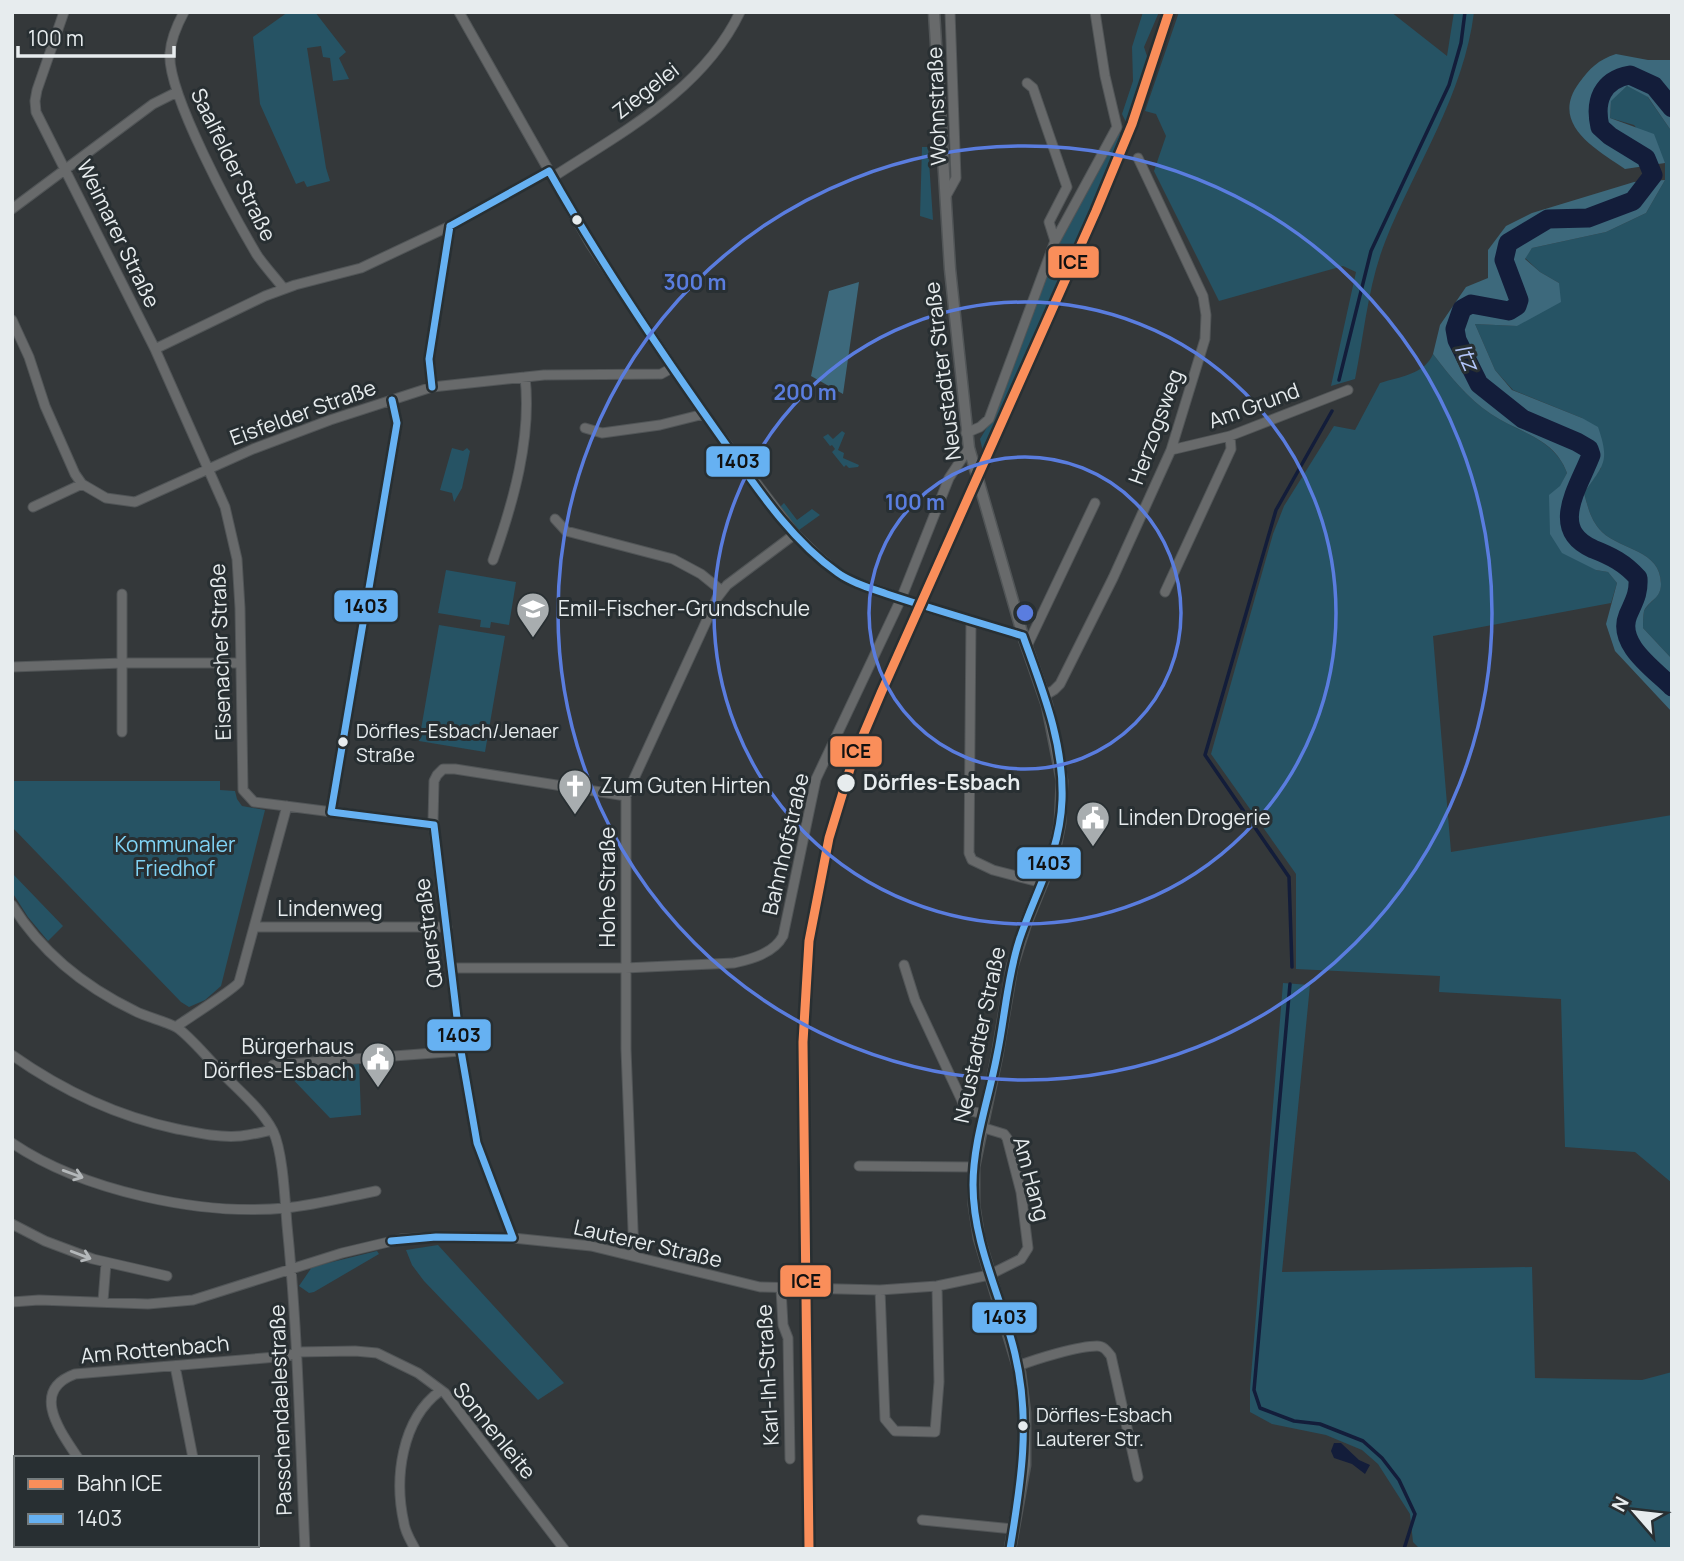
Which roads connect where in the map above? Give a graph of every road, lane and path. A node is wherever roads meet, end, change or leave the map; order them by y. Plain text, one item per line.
1 (64, 12) edge
2 (184, 12) edge
3 (459, 12) edge
4 (740, 12) edge
5 (934, 12) edge
6 (950, 12) edge
7 (1095, 12) edge
8 (1027, 83) dead end
9 (177, 92) junction
10 (1138, 158) dead end
11 (67, 170) junction
12 (551, 174) junction
13 (946, 196) junction
14 (12, 209) edge
15 (450, 226) junction
16 (1055, 241) junction
17 (284, 289) junction
18 (12, 320) edge
19 (155, 349) junction
20 (672, 368) junction
21 (525, 377) junction
22 (432, 387) junction
23 (1348, 390) dead end
24 (392, 400) junction
25 (704, 414) junction
26 (585, 428) dead end
27 (966, 433) junction
28 (1230, 436) junction
29 (969, 448) junction
30 (1171, 450) junction
31 (209, 467) junction
32 (82, 484) junction
33 (1095, 503) dead end
34 (33, 507) dead end
35 (555, 519) dead end
36 (795, 534) junction
37 (494, 560) dead end
38 (722, 591) junction
39 (1165, 592) dead end
40 (122, 594) dead end
41 (901, 599) junction
42 (971, 620) junction
43 (1025, 641) junction
44 (123, 663) junction
45 (239, 663) junction
46 (12, 667) edge
47 (1044, 696) junction
48 (122, 732) dead end
49 (626, 796) junction
50 (287, 806) junction
51 (331, 812) junction
52 (433, 825) junction
53 (1043, 883) junction
54 (12, 905) edge
55 (255, 927) junction
56 (447, 927) junction
57 (904, 965) dead end
58 (451, 968) junction
59 (625, 968) junction
60 (177, 1026) junction
61 (461, 1051) junction
62 (12, 1055) edge
63 (273, 1065) dead end
64 (984, 1114) junction
65 (981, 1127) junction
66 (272, 1130) junction
67 (12, 1143) edge
68 (859, 1166) dead end
69 (974, 1167) junction
70 (376, 1191) dead end
71 (286, 1208) junction
72 (12, 1224) edge
73 (513, 1238) junction
74 (634, 1255) junction
75 (106, 1262) junction
76 (292, 1269) junction
77 (989, 1275) junction
78 (167, 1276) dead end
79 (937, 1286) junction
80 (781, 1289) junction
81 (880, 1290) junction
82 (103, 1301) junction
83 (12, 1302) edge
84 (297, 1352) junction
85 (175, 1366) junction
86 (1018, 1366) junction
87 (440, 1391) junction
88 (77, 1456) edge
89 (193, 1456) edge
90 (790, 1459) dead end
91 (1138, 1476) dead end
92 (922, 1520) dead end
93 (1013, 1529) junction
94 (304, 1549) edge
95 (415, 1549) edge
96 (564, 1549) edge
97 (1010, 1549) edge

1 - 11 street, Weimarer Straße
2 - 9 street, Saalfelder Straße
3 - 12 street
4 - 12 street, Ziegelei
5 - 13 street, Neustadter Straße
6 - 13 street, Wohnstraße
7 - 16 street
8 - 16 street
9 - 11 street
9 - 17 street, Saalfelder Straße
10 - 30 street, Herzogsweg
11 - 14 street
11 - 19 street, Weimarer Straße
12 - 15 street
12 - 20 street
13 - 27 street, Neustadter Straße
15 - 17 street
15 - 22 street
16 - 27 street
17 - 19 street
18 - 32 street
19 - 31 street, Weimarer Straße
20 - 21 street, Eisfelder Straße
20 - 25 street
21 - 22 street, Eisfelder Straße
21 - 37 street
22 - 24 street, Eisfelder Straße
23 - 28 street, Am Grund
24 - 31 street, Eisfelder Straße
24 - 51 street
25 - 26 street
25 - 36 street
27 - 29 street, Neustadter Straße
28 - 30 street, Am Grund
28 - 39 street
29 - 41 street, Bahnhofstraße
29 - 43 street, Neustadter Straße
30 - 47 street, Herzogsweg
31 - 32 street, Eisfelder Straße
31 - 45 street, Eisenacher Straße
32 - 34 street
33 - 43 street
35 - 38 street
36 - 38 street, Hohe Straße
36 - 41 street
38 - 49 street, Hohe Straße
40 - 44 street
41 - 42 street
41 - 59 street, Bahnhofstraße
42 - 43 street
42 - 53 street
43 - 47 street, Neustadter Straße
44 - 45 street
44 - 46 street
44 - 48 street
45 - 50 street, Eisenacher Straße
47 - 53 street, Neustadter Straße
49 - 52 street, Querstraße
49 - 59 street, Hohe Straße
50 - 51 street, Eisenacher Straße
50 - 55 street
51 - 52 street, Eisenacher Straße
52 - 56 street, Querstraße
53 - 64 street, Neustadter Straße
54 - 60 street
55 - 56 street, Lindenweg
55 - 60 street
56 - 58 street, Querstraße
57 - 64 street
58 - 59 street
58 - 61 street, Querstraße
59 - 74 street, Hohe Straße
60 - 66 street
61 - 63 street
61 - 73 street, Querstraße
62 - 66 street
64 - 65 street, Neustadter Straße
65 - 69 street, Neustadter Straße
65 - 77 street, Am Hang
66 - 71 street, Passchendaelestraße
67 -> 71 street
68 - 69 street
69 - 77 street, Neustadter Straße
70 - 71 street
71 - 76 street, Passchendaelestraße
72 -> 75 street
73 - 74 street, Lauterer Straße
73 - 76 street, Lauterer Straße
74 - 80 street, Lauterer Straße
75 - 78 street
75 - 82 street
76 - 82 street, Lauterer Straße
76 - 84 street, Passchendaelestraße
77 - 79 street, Lauterer Straße
77 - 86 street, Neustadter Straße
79 - 81 street, Lauterer Straße
79 - 81 street
80 - 81 street, Lauterer Straße
80 - 90 street, Karl-Ihl-Straße
82 - 83 street, Lauterer Straße
84 - 85 street, Am Rottenbach
84 - 87 street, Sonnenleite
84 - 94 street, Passchendaelestraße
85 - 88 street, Am Rottenbach
85 - 89 street
86 - 91 street
86 - 93 street, Neustadter Straße
87 - 95 street
87 - 96 street, Sonnenleite
92 - 93 street
93 - 97 street, Neustadter Straße

